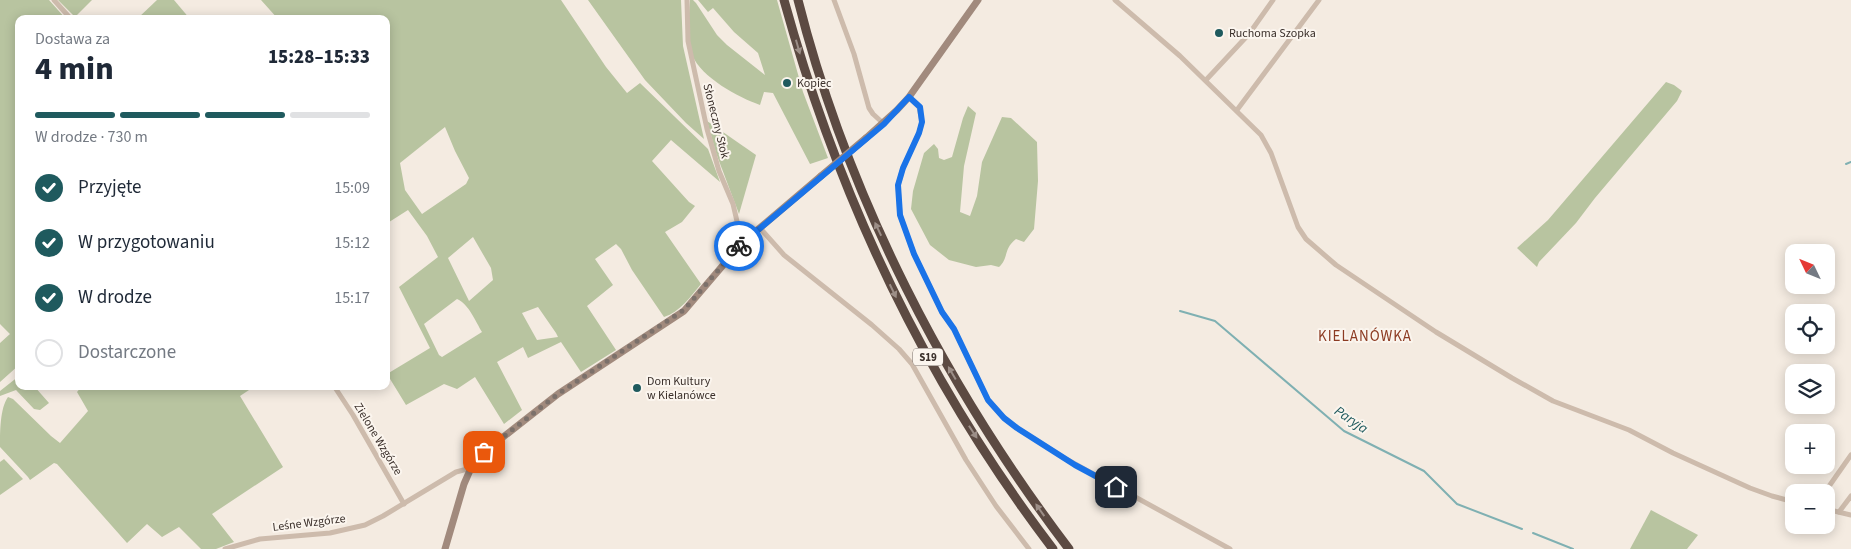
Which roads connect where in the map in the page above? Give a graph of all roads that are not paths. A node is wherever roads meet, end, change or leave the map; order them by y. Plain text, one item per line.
1 (54, 0) edge
2 (687, 0) edge
3 (784, 0) edge
4 (798, 0) edge
5 (834, 0) edge
6 (978, 0) edge
7 (1115, 0) edge
8 (1273, 0) edge
9 (1319, 0) edge
10 (67, 15) edge
11 (1206, 80) junction
12 (909, 97) junction
13 (1236, 110) junction
14 (884, 124) junction
15 (760, 228) junction
16 (742, 243) junction
17 (337, 390) edge
18 (1851, 455) edge
19 (471, 468) junction
20 (1831, 484) edge
21 (1851, 496) edge
22 (1785, 500) edge
23 (404, 504) junction
24 (1835, 511) edge
25 (1839, 512) junction
26 (1851, 515) edge
27 (224, 549) edge
28 (445, 549) edge
29 (1029, 549) edge
30 (1053, 549) edge
31 (1069, 549) edge
32 (1230, 549) edge

1 - 10 street
2 - 16 street, Słoneczny Stok
3 -> 30 highway, S19
31 -> 4 highway, S19
5 - 14 street
6 - 12 street
7 - 11 street
8 - 11 street
9 - 13 street
11 - 13 street
12 - 14 street
12 - 32 street
13 - 22 street
14 - 15 street, bridge
15 - 16 street
15 - 29 street
16 - 19 street
17 - 23 street, Zielone Wzgórze
18 - 20 street
19 - 23 street, Leśne Wzgórze
19 - 28 street
21 - 25 street
23 - 27 street, Leśne Wzgórze
24 - 25 street
25 - 26 street

